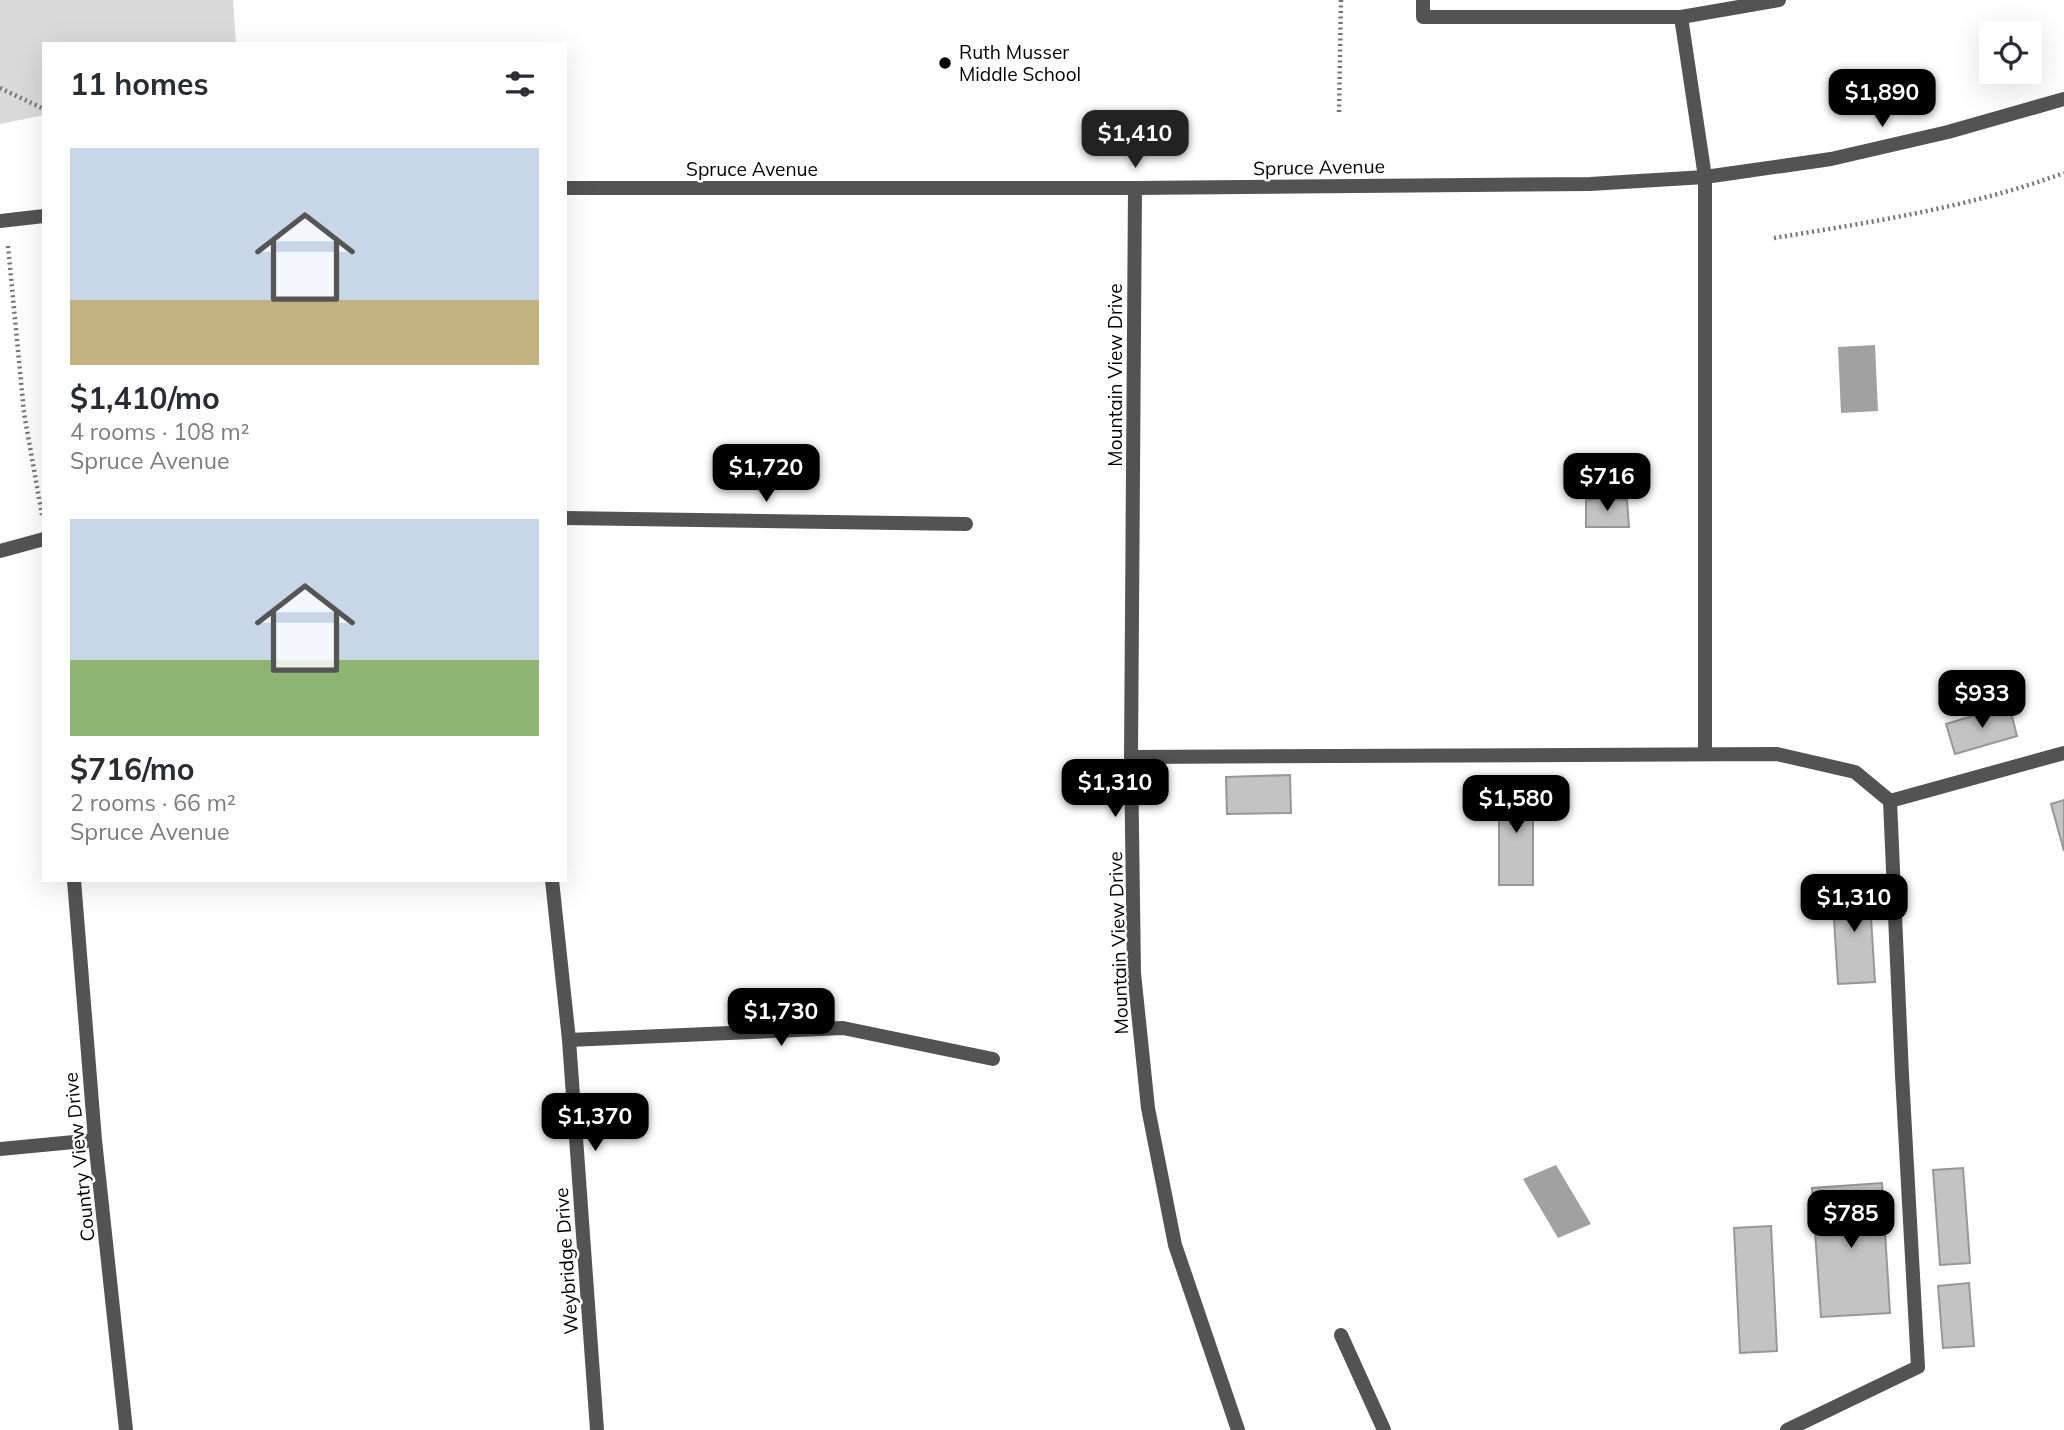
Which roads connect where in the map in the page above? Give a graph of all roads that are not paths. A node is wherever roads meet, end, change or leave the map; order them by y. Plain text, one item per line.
1 (1423, 0) edge
2 (1779, 0) edge
3 (1681, 16) junction
4 (2064, 99) edge
5 (1705, 177) junction
6 (567, 188) edge
7 (1135, 188) junction
8 (42, 216) edge
9 (3, 221) edge
10 (567, 518) edge
11 (967, 524) dead end
12 (42, 540) edge
13 (0, 551) edge
14 (2064, 753) edge
15 (1705, 754) junction
16 (1131, 757) junction
17 (1890, 801) junction
18 (74, 882) edge
19 (552, 882) edge
20 (569, 1040) junction
21 (993, 1059) dead end
22 (95, 1140) junction
23 (0, 1149) edge
24 (1341, 1335) dead end
25 (126, 1430) edge
26 (597, 1430) edge
27 (1238, 1430) edge
28 (1384, 1430) edge
29 (1787, 1430) edge

1 - 3 street
2 - 3 street
3 - 5 street
4 - 5 street, Spruce Avenue
5 - 7 street, Spruce Avenue
5 - 15 street
6 - 7 street, Spruce Avenue
7 - 16 street, Mountain View Drive
8 - 9 street
10 - 11 street
12 - 13 street
14 - 17 street
15 - 16 street
15 - 17 street
16 - 27 street, Mountain View Drive
17 - 29 street
18 - 22 street, Country View Drive
19 - 20 street, Weybridge Drive
20 - 21 street
20 - 26 street, Weybridge Drive
22 - 23 street
22 - 25 street, Country View Drive
24 - 28 street

